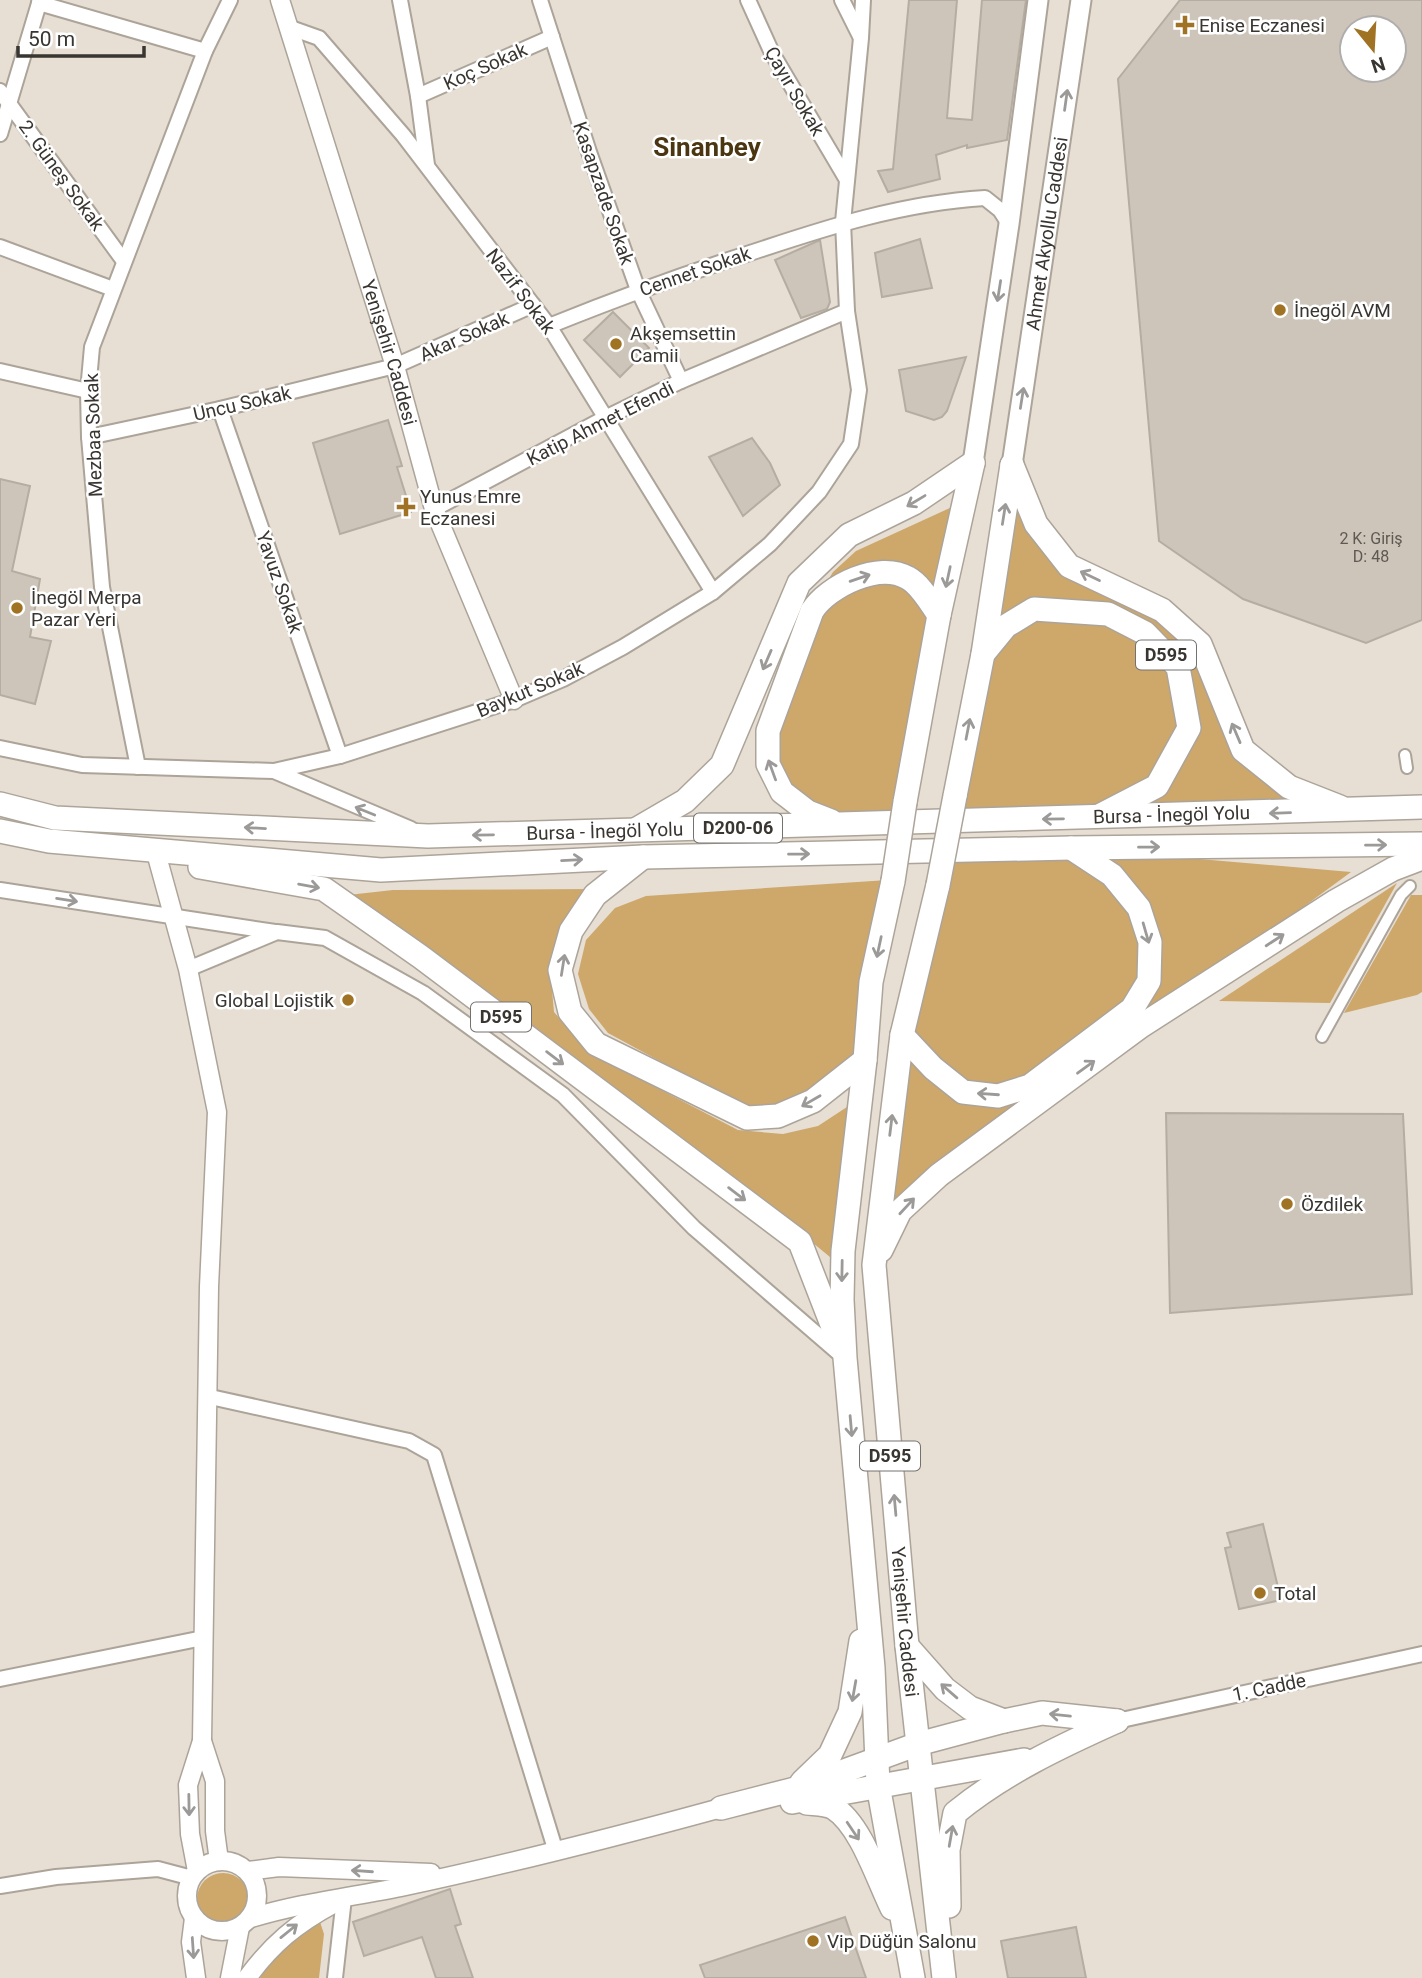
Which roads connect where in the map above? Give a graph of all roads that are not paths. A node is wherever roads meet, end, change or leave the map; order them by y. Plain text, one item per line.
1 (230, 0) edge
2 (280, 0) edge
3 (400, 0) edge
4 (540, 0) edge
5 (748, 0) edge
6 (842, 0) edge
7 (863, 0) edge
8 (1038, 0) edge
9 (1081, 0) edge
10 (39, 2) edge
11 (288, 27) junction
12 (552, 37) junction
13 (861, 38) junction
14 (205, 51) junction
15 (0, 90) edge
16 (418, 96) junction
17 (5, 103) edge
18 (0, 134) edge
19 (427, 166) junction
20 (847, 180) junction
21 (1014, 184) junction
22 (985, 198) junction
23 (843, 222) junction
24 (1009, 224) junction
25 (0, 247) edge
26 (123, 260) junction
27 (113, 289) junction
28 (638, 290) junction
29 (533, 305) junction
30 (847, 311) junction
31 (549, 326) junction
32 (395, 366) junction
33 (0, 370) edge
34 (681, 381) junction
35 (88, 391) junction
36 (220, 409) junction
37 (607, 416) junction
38 (89, 437) junction
39 (973, 463) junction
40 (1012, 465) junction
41 (434, 509) junction
42 (713, 592) junction
43 (939, 615) junction
44 (983, 654) junction
45 (514, 700) junction
46 (0, 748) edge
47 (1405, 755) dead end
48 (340, 756) junction
49 (138, 767) junction
50 (1407, 768) dead end
51 (274, 771) junction
52 (0, 804) edge
53 (1422, 807) edge
54 (1349, 810) junction
55 (1094, 818) junction
56 (841, 824) junction
57 (0, 831) edge
58 (632, 832) junction
59 (428, 836) junction
60 (49, 841) junction
61 (1422, 845) edge
62 (1071, 848) junction
63 (643, 857) junction
64 (1422, 858) edge
65 (158, 860) junction
66 (1410, 886) dead end
67 (0, 890) edge
68 (175, 917) junction
69 (277, 932) junction
70 (188, 969) junction
71 (902, 1035) junction
72 (1322, 1037) dead end
73 (865, 1060) junction
74 (874, 1265) junction
75 (845, 1358) junction
76 (206, 1396) junction
77 (865, 1574) junction
78 (203, 1638) junction
79 (907, 1646) junction
80 (1422, 1654) edge
81 (0, 1679) edge
82 (1004, 1721) junction
83 (1117, 1721) junction
84 (202, 1741) junction
85 (918, 1744) junction
86 (1037, 1758) junction
87 (875, 1759) junction
88 (922, 1778) junction
89 (878, 1786) junction
90 (795, 1795) junction
91 (721, 1808) joint
92 (556, 1852) junction
93 (219, 1861) junction
94 (248, 1871) junction
95 (455, 1873) junction
96 (195, 1875) junction
97 (0, 1886) edge
98 (344, 1898) junction
99 (194, 1918) junction
100 (245, 1923) junction
101 (904, 1929) junction
102 (196, 1978) edge
103 (230, 1978) edge
104 (247, 1978) edge
105 (335, 1978) edge
106 (913, 1978) edge
107 (947, 1978) edge

1 - 14 street, Mezbaa Sokak
2 - 11 street, Yenişehir Caddesi
3 - 16 street
4 - 12 street, Kasapzade Sokak
5 - 20 street, Çayır Sokak
6 - 13 street
7 - 13 street, Baykut Sokak
8 - 21 main road
40 -> 9 main road, Ahmet Akyollu Caddesi
10 - 14 street
10 - 17 street
11 - 19 street, Nazif Sokak
11 - 32 street, Yenişehir Caddesi
12 - 16 street, Koç Sokak
12 - 28 street, Kasapzade Sokak
13 - 20 street, Baykut Sokak
14 - 26 street, Mezbaa Sokak
15 - 17 street, 2. Güneş Sokak
16 - 19 street
17 - 18 street
17 - 26 street, 2. Güneş Sokak
19 - 29 street, Nazif Sokak
20 - 23 street, Baykut Sokak
21 - 22 street
21 - 24 main road
22 - 23 street, Cennet Sokak
22 - 24 street
23 - 28 street, Cennet Sokak
23 - 30 street, Baykut Sokak
24 -> 39 main road
25 - 27 street
26 - 27 street, Mezbaa Sokak
27 - 35 street, Mezbaa Sokak
28 - 31 street, Cennet Sokak
28 - 34 street, Kasapzade Sokak
29 - 31 street, Nazif Sokak
29 - 32 street, Akar Sokak
30 - 34 street, Katip Ahmet Efendi
30 - 42 street, Baykut Sokak
31 - 37 street, Nazif Sokak
32 - 36 street, Uncu Sokak
32 - 41 street, Yenişehir Caddesi
33 - 35 street
34 - 37 street, Katip Ahmet Efendi
35 - 38 street, Mezbaa Sokak
36 - 38 street, Uncu Sokak
36 - 48 street, Yavuz Sokak
37 - 41 street, Katip Ahmet Efendi
37 - 42 street, Nazif Sokak
38 - 49 street, Mezbaa Sokak
39 -> 43 highway
39 -> 58 highway
44 -> 40 highway
54 -> 40 highway
41 - 45 street, Yenişehir Caddesi
42 - 45 street, Baykut Sokak
56 -> 43 highway
43 -> 73 highway, bridge
44 - 55 highway, D595
71 -> 44 highway, D595, bridge
45 - 48 street, Baykut Sokak
46 - 49 street, Baykut Sokak
47 - 50 street
48 - 51 street, Baykut Sokak
49 - 51 street, Baykut Sokak
59 -> 51 street
59 -> 52 highway, Bursa - İnegöl Yolu / D200-06
53 - 54 highway, Bursa - İnegöl Yolu / D200-06
54 -> 55 highway, Bursa - İnegöl Yolu / D200-06
55 -> 56 highway, Bursa - İnegöl Yolu / D200-06
56 - 58 highway, Bursa - İnegöl Yolu / D200-06
57 - 60 highway, Bursa - İnegöl Yolu / D200-06
58 -> 59 highway, Bursa - İnegöl Yolu / D200-06
60 -> 63 highway, Bursa - İnegöl Yolu / D200-06
60 - 65 highway, D595
62 -> 61 highway, Bursa - İnegöl Yolu / D200-06
63 -> 62 highway, Bursa - İnegöl Yolu / D200-06
62 -> 71 highway
73 -> 63 highway
74 -> 64 highway
65 - 68 street
65 -> 75 highway, D595
66 - 72 street
67 -> 68 street
68 - 69 street
68 - 70 street
69 - 70 street
69 - 75 street
70 - 76 street
74 -> 71 highway, D595
73 -> 75 highway
79 -> 74 highway, Yenişehir Caddesi / D595
75 -> 77 highway, Yenişehir Caddesi / D595
76 - 78 street
76 - 92 street
77 - 87 highway, Yenişehir Caddesi / D595
77 -> 90 highway
78 - 81 street
78 - 84 street
82 -> 79 highway
79 - 85 highway, Yenişehir Caddesi / D595
80 - 83 street, 1. Cadde
83 -> 82 highway
82 - 85 highway
83 - 86 highway
84 - 93 street
84 -> 96 street
85 - 87 highway
85 - 88 highway, Yenişehir Caddesi / D595
86 - 88 highway
107 -> 86 highway
87 - 89 highway, Yenişehir Caddesi / D595
87 - 90 highway
88 - 89 highway
88 - 107 highway, Yenişehir Caddesi / D595
89 - 90 highway
89 - 101 highway, Yenişehir Caddesi / D595
90 - 91 highway
90 -> 101 highway
91 - 92 street
92 - 95 street
93 - 94 street
93 - 96 street
95 -> 94 street
94 - 100 street
95 - 98 street
96 - 97 street
96 - 99 street
98 - 100 street
104 -> 98 street
98 - 105 street
99 - 100 street
99 -> 102 street
100 - 103 street
101 - 106 highway, Yenişehir Caddesi / D595

